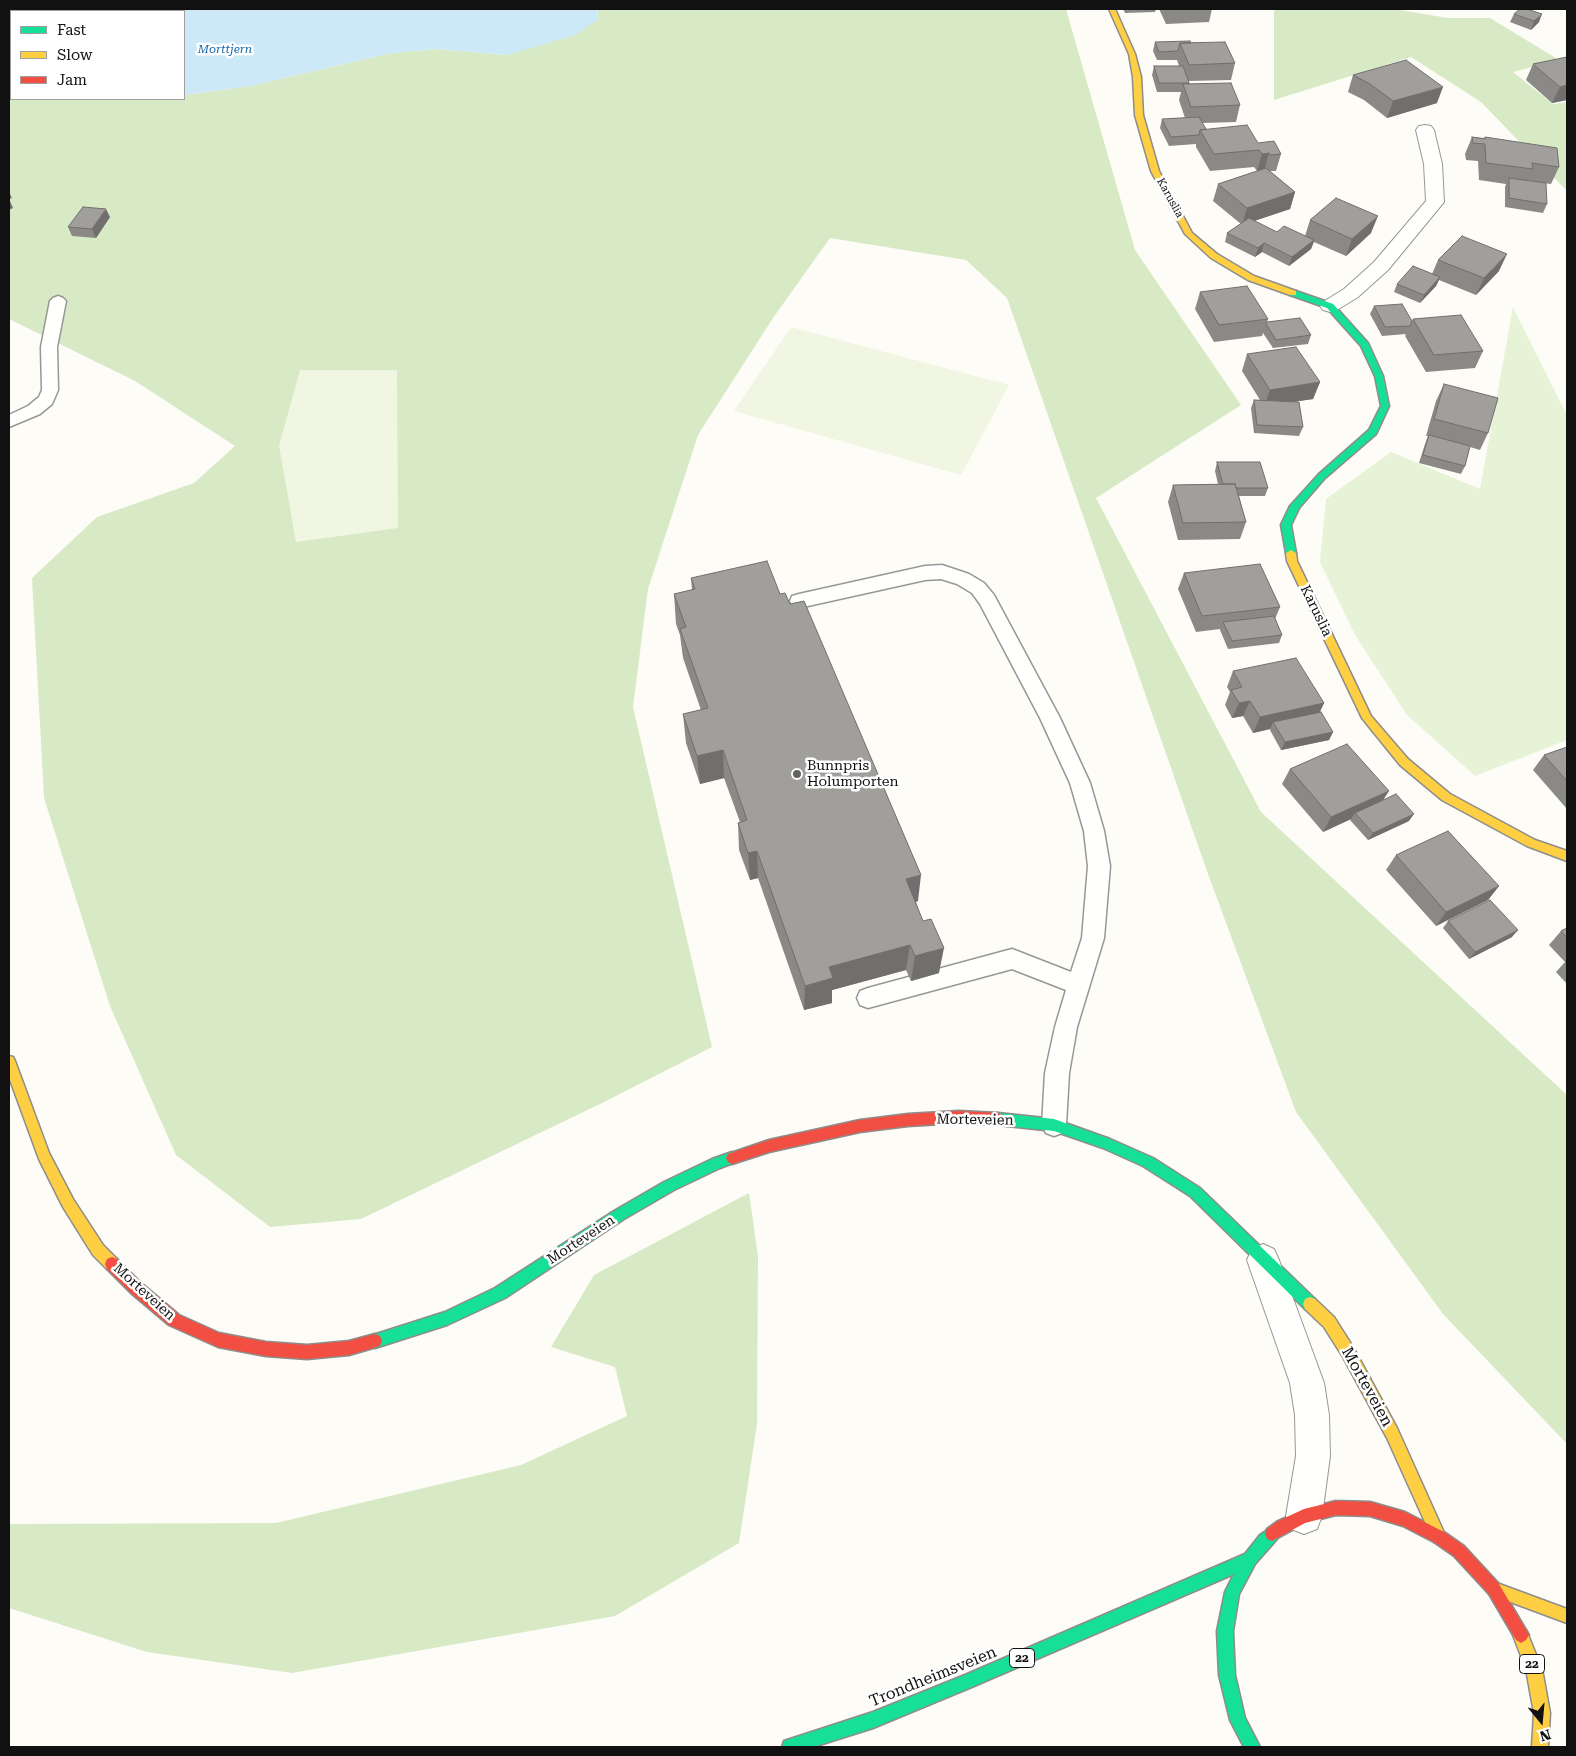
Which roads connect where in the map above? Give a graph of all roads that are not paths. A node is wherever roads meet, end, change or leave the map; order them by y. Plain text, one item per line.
1 (1112, 9) edge
2 (1426, 130) dead end
3 (58, 301) dead end
4 (1330, 306) junction
5 (9, 422) edge
6 (799, 601) edge
7 (1567, 856) edge
8 (1078, 985) junction
9 (868, 998) edge
10 (9, 1061) edge
11 (1054, 1125) junction
12 (1263, 1260) junction
13 (1304, 1516) junction
14 (1439, 1537) junction
15 (1250, 1559) junction
16 (1494, 1589) junction
17 (1567, 1616) edge
18 (790, 1747) edge
19 (1252, 1747) edge
20 (1540, 1747) edge

1 - 4 street, Karuslia
2 - 4 street
3 - 5 lane
4 - 7 street, Karuslia
6 - 8 lane
8 - 9 lane
8 - 11 lane
10 - 11 street, Morteveien
11 - 12 street, Morteveien
12 - 13 street, Morteveien
12 - 14 street, Morteveien
13 - 14 street, 22
13 - 15 street, 22
14 - 16 street, 22
15 - 18 street, Trondheimsveien / 22
15 - 19 street, 22
16 - 17 street, 22
16 - 20 street, 22

